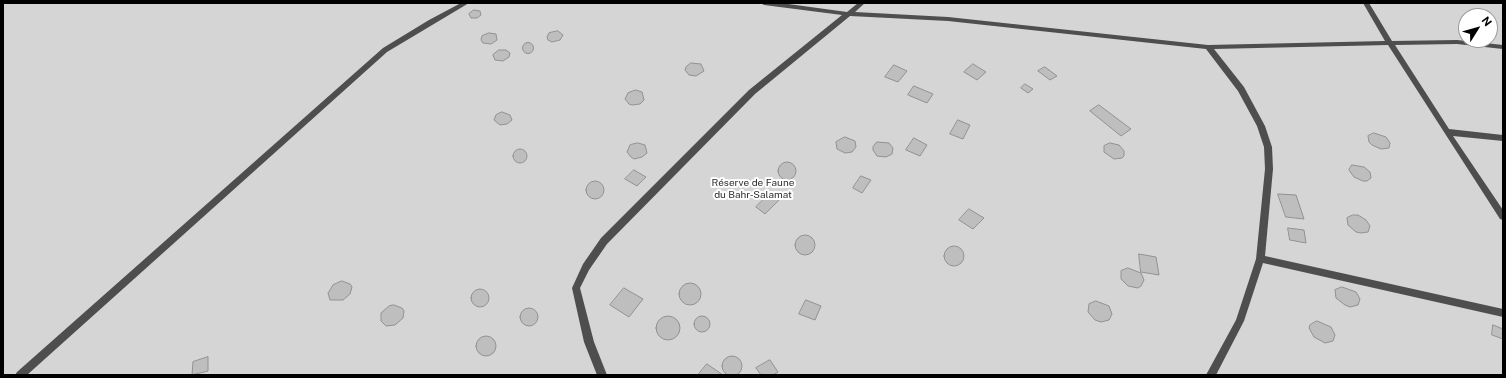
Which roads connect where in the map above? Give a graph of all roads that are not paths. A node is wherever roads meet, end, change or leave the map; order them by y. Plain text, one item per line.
1 (466, 3) edge
2 (764, 3) edge
3 (862, 3) edge
4 (1366, 3) edge
5 (848, 14) junction
6 (1390, 43) junction
7 (1208, 47) junction
8 (1503, 47) edge
9 (1447, 132) junction
10 (1503, 138) edge
11 (1503, 217) edge
12 (1260, 259) junction
13 (1503, 313) edge
14 (20, 375) edge
15 (602, 375) edge
16 (1211, 375) edge

1 - 14 street
2 - 5 street
3 - 5 street
4 - 6 street
5 - 7 street
5 - 15 street
6 - 7 street
6 - 8 street
6 - 9 street
7 - 12 street
9 - 10 street
9 - 11 street
12 - 13 street
12 - 16 street

